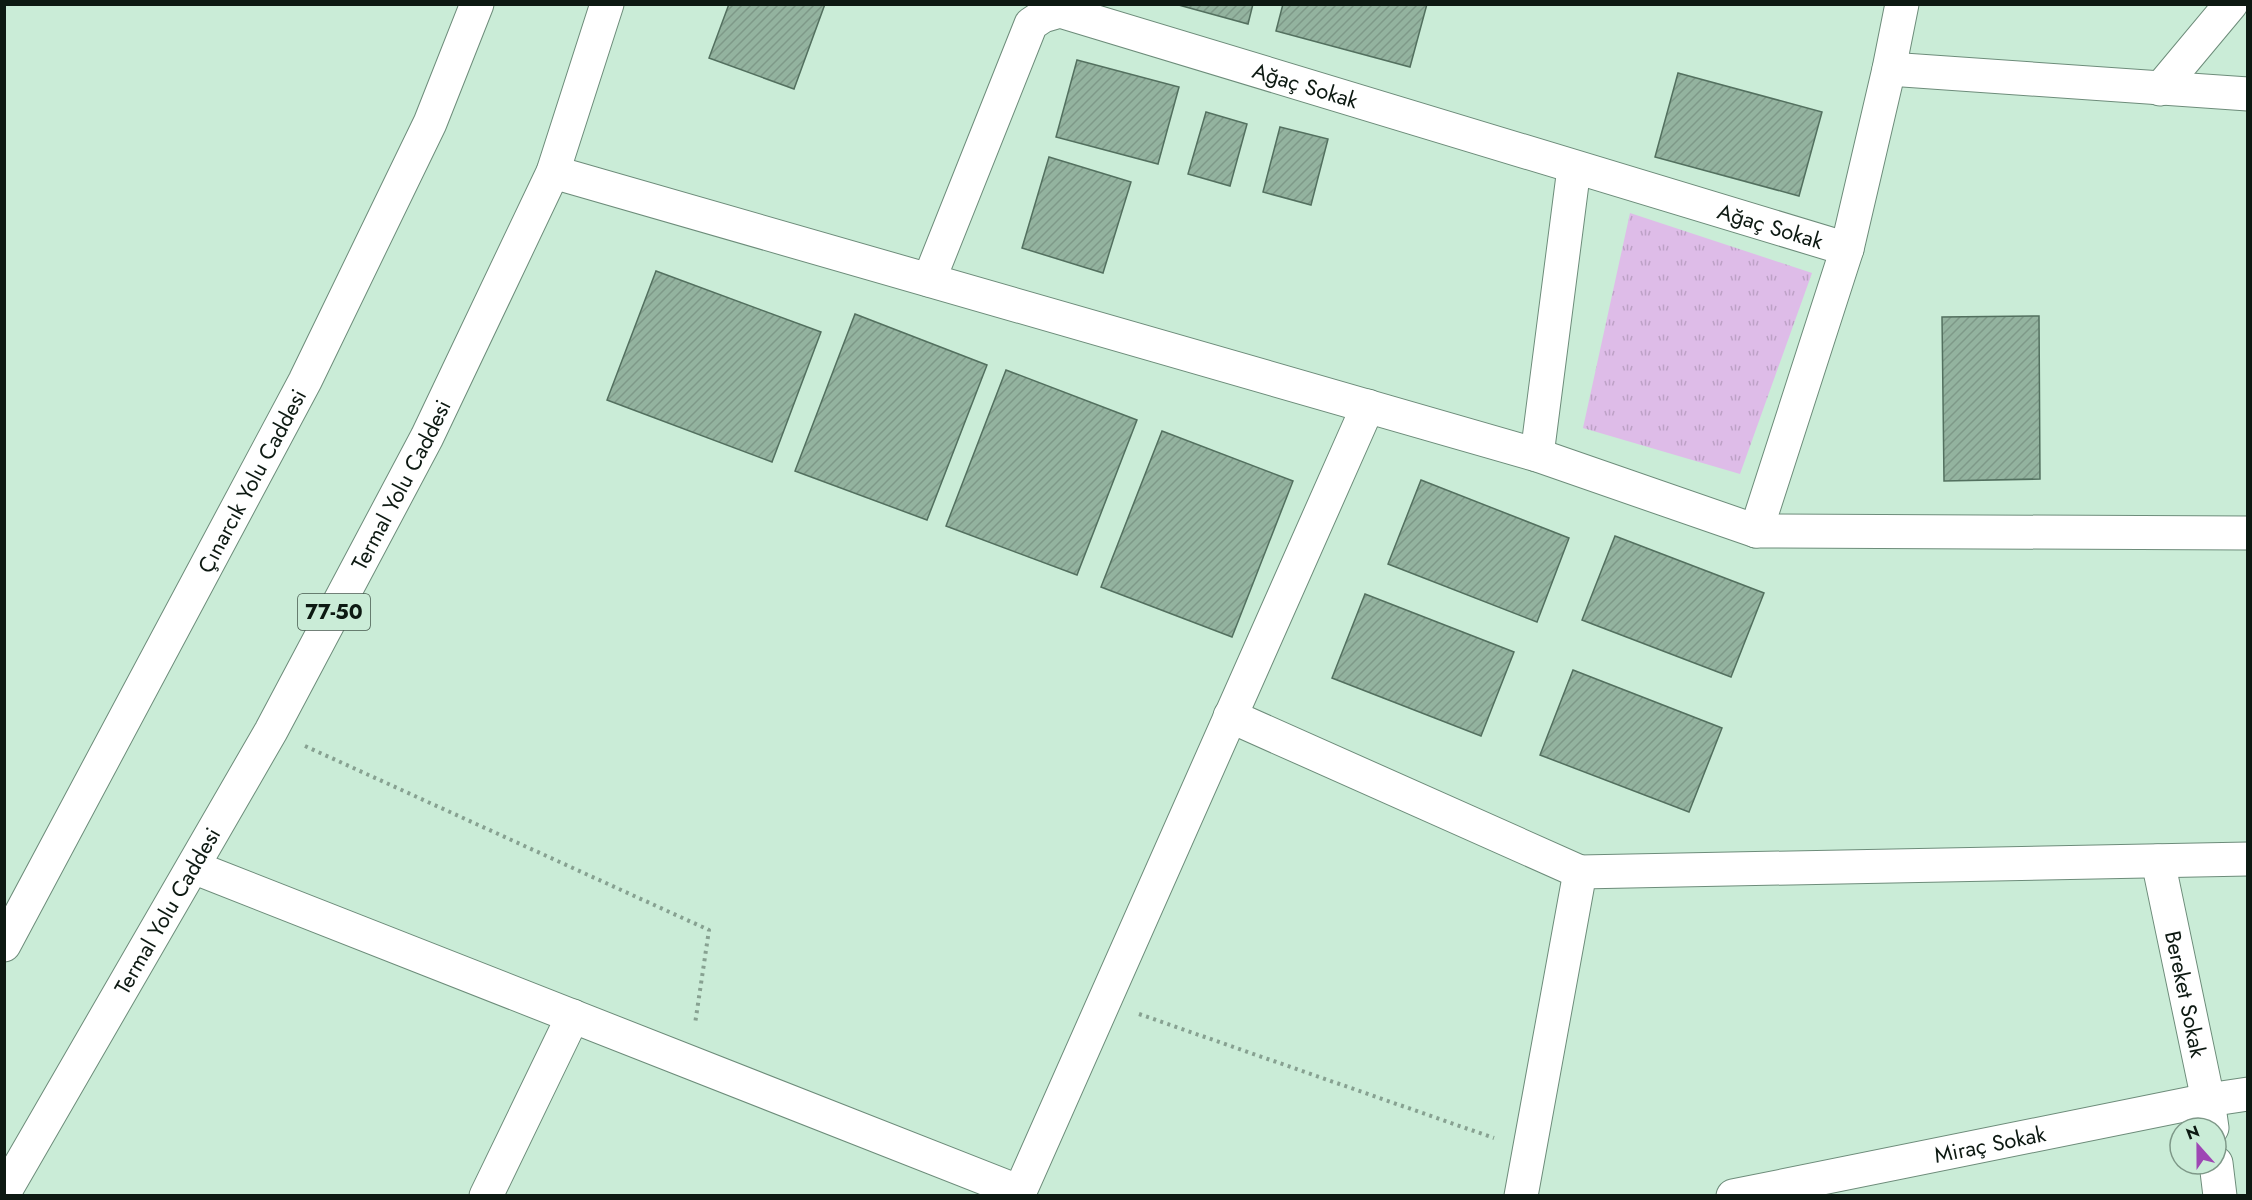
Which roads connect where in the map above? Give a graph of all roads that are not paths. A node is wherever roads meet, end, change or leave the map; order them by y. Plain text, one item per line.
1 (477, 4) edge
2 (607, 4) edge
3 (1902, 4) edge
4 (2231, 4) edge
5 (1889, 69) junction
6 (2160, 88) junction
7 (2247, 94) edge
8 (1574, 168) junction
9 (553, 172) junction
10 (1846, 249) junction
11 (929, 280) junction
12 (1368, 406) junction
13 (1537, 455) junction
14 (1756, 531) junction
15 (2247, 533) edge
16 (1230, 716) junction
17 (2247, 859) edge
18 (2157, 861) junction
19 (193, 867) junction
20 (1580, 872) junction
21 (4, 945) edge
22 (573, 1016) junction
23 (2247, 1094) edge
24 (2210, 1114) edge
25 (2218, 1176) edge
26 (4, 1192) edge
27 (1019, 1194) edge
28 (486, 1196) edge
29 (1521, 1196) edge
30 (1733, 1196) edge
31 (2220, 1196) edge

1 - 21 street, Çınarcık Yolu Caddesi
2 - 9 street, Termal Yolu Caddesi / 77-50
3 - 5 street
4 - 6 street
5 - 6 street
5 - 10 street
6 - 7 street
8 - 10 street, Ağaç Sokak
8 - 11 street, Ağaç Sokak
8 - 13 street
9 - 11 street
9 - 19 street, Termal Yolu Caddesi / 77-50
10 - 14 street
11 - 12 street
12 - 13 street
12 - 16 street
13 - 14 street
14 - 15 street
16 - 20 street
16 - 27 street
17 - 18 street
18 - 20 street
18 - 24 street, Bereket Sokak
19 - 22 street
19 - 26 street, Termal Yolu Caddesi / 77-50
20 - 29 street
22 - 27 street
22 - 28 street
23 - 24 street, Miraç Sokak
24 - 30 street, Miraç Sokak
25 - 31 street

